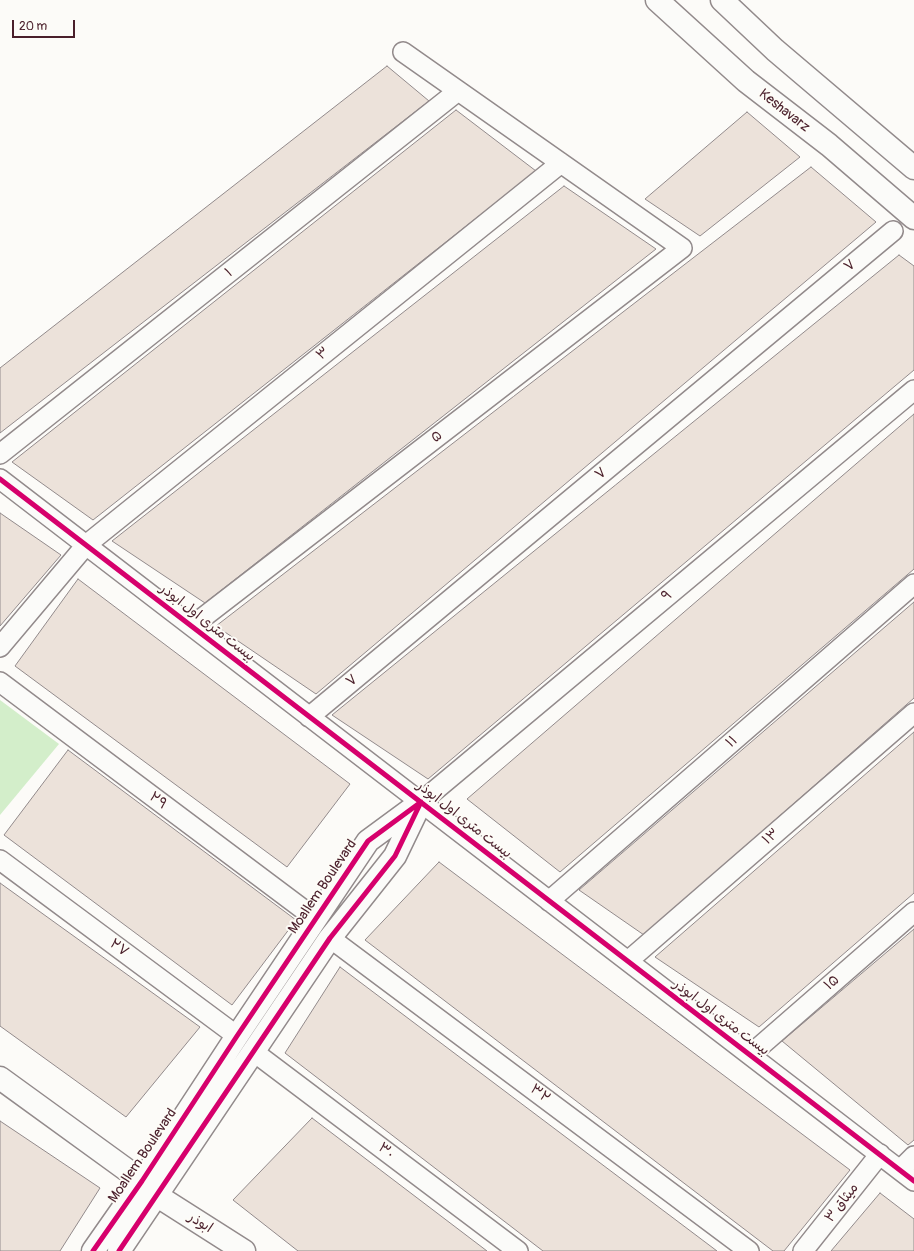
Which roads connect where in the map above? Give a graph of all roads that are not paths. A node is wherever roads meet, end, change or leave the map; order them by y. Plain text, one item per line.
1 (657, 0) edge
2 (722, 0) edge
3 (402, 52) dead end
4 (458, 91) junction
5 (561, 164) junction
6 (914, 168) edge
7 (914, 218) edge
8 (893, 231) dead end
9 (914, 390) edge
10 (0, 454) edge
11 (0, 479) edge
12 (86, 545) junction
13 (914, 584) edge
14 (192, 626) junction
15 (0, 647) edge
16 (0, 682) edge
17 (914, 713) edge
18 (309, 717) junction
19 (421, 802) junction
20 (0, 860) edge
21 (549, 901) junction
22 (914, 912) edge
23 (316, 919) junction
24 (330, 938) junction
25 (628, 961) junction
26 (237, 1036) junction
27 (254, 1052) junction
28 (750, 1055) junction
29 (0, 1078) edge
30 (880, 1154) junction
31 (914, 1156) edge
32 (907, 1175) edge
33 (149, 1188) junction
34 (93, 1251) edge
35 (119, 1251) edge
36 (244, 1251) edge
37 (518, 1251) edge
38 (750, 1251) edge
39 (803, 1251) edge

1 - 7 street, Keshavarz
2 - 6 street
3 - 4 street
4 - 5 street
4 - 10 street, ۱
5 - 12 street, ۳
5 - 14 street, ۵
8 - 18 street, ۷
9 - 19 street, ۹
11 - 12 street, بیست متری اول ابوذر
12 - 14 street, بیست متری اول ابوذر
12 - 15 street, ۳
13 - 21 street, ۱۱
14 - 18 street, بیست متری اول ابوذر
16 - 23 street, ۲۹
17 - 25 street, ۱۳
18 - 19 street, بیست متری اول ابوذر
19 - 21 street, بیست متری اول ابوذر
19 - 23 street, Moallem Boulevard
19 - 24 street, Moallem Boulevard
20 - 26 street, ۲۷
21 - 25 street, بیست متری اول ابوذر
22 - 28 street, ۱۵
23 - 26 street, Moallem Boulevard
24 - 27 street, Moallem Boulevard
24 - 38 street, ۳۲
25 - 28 street, بیست متری اول ابوذر
26 - 33 street, Moallem Boulevard
27 - 33 street, Moallem Boulevard
27 - 37 street, ۳۰
28 - 30 street, بیست متری اول ابوذر
29 - 33 street, ابوذر
30 - 32 street, بیست متری اول ابوذر
30 - 39 street, میثاق ۳
31 - 32 street
33 - 34 street, Moallem Boulevard
33 - 35 street, Moallem Boulevard
33 - 36 street, ابوذر

